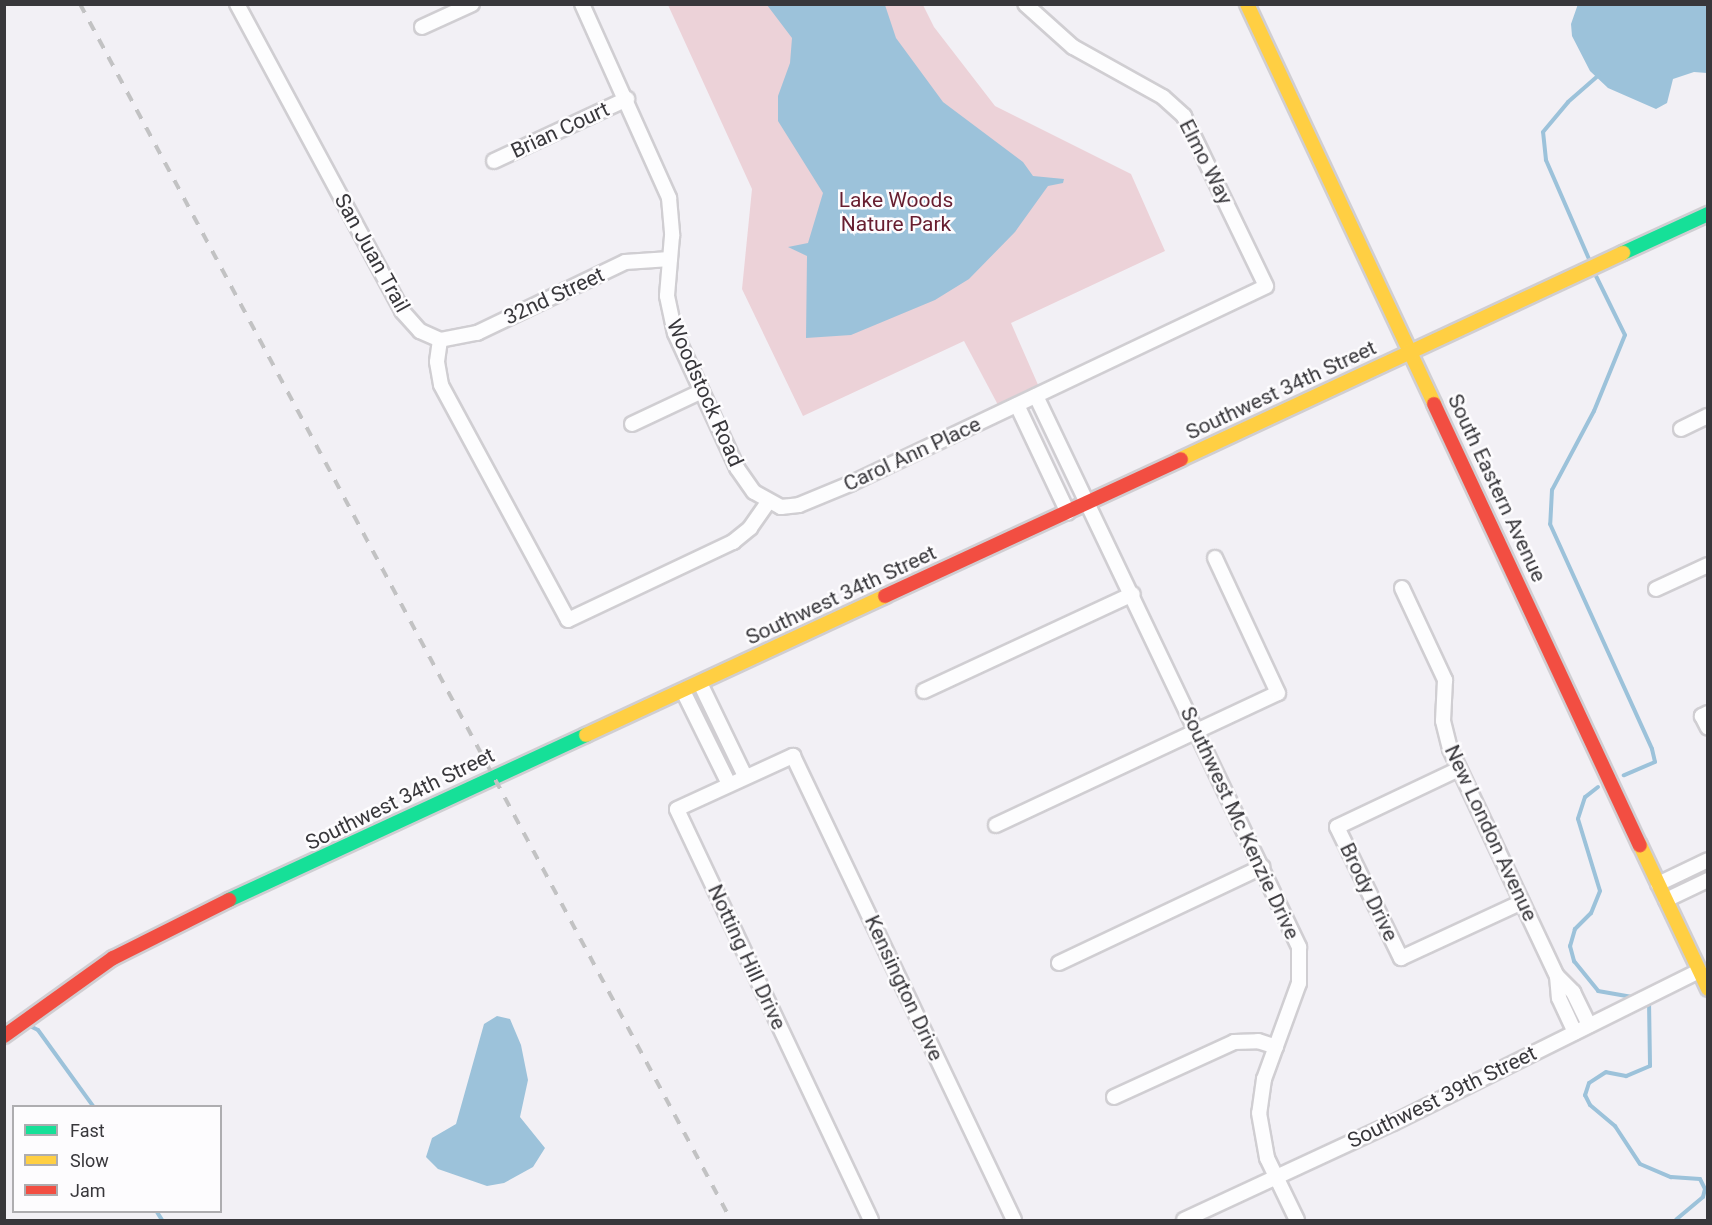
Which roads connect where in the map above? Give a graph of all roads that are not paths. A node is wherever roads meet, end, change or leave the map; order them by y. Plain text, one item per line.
1 (237, 4) edge
2 (472, 4) edge
3 (582, 4) edge
4 (1025, 4) edge
5 (1247, 4) edge
6 (422, 27) dead end
7 (627, 99) junction
8 (494, 161) dead end
9 (1707, 214) edge
10 (670, 260) junction
11 (1266, 286) joint
12 (440, 340) junction
13 (1411, 352) junction
14 (702, 391) junction
15 (1036, 396) junction
16 (1017, 405) junction
17 (1707, 416) edge
18 (632, 424) dead end
19 (1681, 429) dead end
20 (768, 502) junction
21 (1088, 504) junction
22 (1068, 513) junction
23 (1215, 558) dead end
24 (1707, 564) edge
25 (1402, 588) dead end
26 (1656, 589) dead end
27 (1132, 594) junction
28 (700, 683) junction
29 (683, 691) junction
30 (924, 691) dead end
31 (1198, 731) junction
32 (793, 756) joint
33 (1459, 769) junction
34 (745, 776) junction
35 (729, 784) junction
36 (996, 825) dead end
37 (1707, 860) edge
38 (1262, 867) junction
39 (1707, 880) edge
40 (1658, 884) junction
41 (1666, 900) junction
42 (1522, 902) junction
43 (1059, 963) dead end
44 (1699, 971) junction
45 (1557, 976) junction
46 (1707, 989) edge
47 (1589, 1025) junction
48 (1575, 1032) junction
49 (4, 1036) edge
50 (1276, 1047) junction
51 (1114, 1097) dead end
52 (1276, 1177) junction
53 (872, 1221) edge
54 (1014, 1221) edge
55 (1184, 1221) edge
56 (1297, 1221) edge

1 - 12 street, San Juan Trail
2 - 6 street
3 - 7 street, Woodstock Road
4 - 11 street, Elmo Way
5 - 13 street, South Eastern Avenue
7 - 8 street, Brian Court
7 - 10 street, Woodstock Road
9 - 13 street, Southwest 34th Street
10 - 12 street, 32nd Street
10 - 14 street, Woodstock Road
11 - 15 street, Carol Ann Place
12 - 20 street
13 - 21 street, Southwest 34th Street
13 - 40 street, South Eastern Avenue
14 - 18 street
14 - 20 street, Woodstock Road
15 - 16 street, Carol Ann Place
15 - 21 street, Southwest Mc Kenzie Drive
16 - 20 street, Carol Ann Place
16 - 22 street
17 - 19 street
21 - 22 street, Southwest 34th Street
21 - 27 street, Southwest Mc Kenzie Drive
22 - 28 street, Southwest 34th Street
23 - 31 street
24 - 26 street
25 - 33 street, New London Avenue
27 - 30 street
27 - 31 street, Southwest Mc Kenzie Drive
28 - 29 street, Southwest 34th Street
28 - 34 street
29 - 35 street
29 - 49 street, Southwest 34th Street
31 - 36 street
31 - 38 street, Southwest Mc Kenzie Drive
32 - 34 street, Notting Hill Drive
32 - 54 street, Kensington Drive
33 - 42 street, New London Avenue
33 - 42 street, Brody Drive
34 - 35 street, Notting Hill Drive
35 - 53 street, Notting Hill Drive
37 - 40 street
38 - 43 street
38 - 50 street, Southwest Mc Kenzie Drive
39 - 41 street
40 - 41 street, South Eastern Avenue
41 - 44 street, South Eastern Avenue
42 - 45 street, New London Avenue
44 - 46 street, South Eastern Avenue
44 - 47 street, Southwest 39th Street
45 - 47 street, New London Avenue
45 - 48 street, New London Avenue
47 - 48 street, Southwest 39th Street
48 - 52 street, Southwest 39th Street
50 - 51 street
50 - 52 street, Southwest Mc Kenzie Drive
52 - 55 street, Southwest 39th Street
52 - 56 street, Southwest Mc Kenzie Drive

